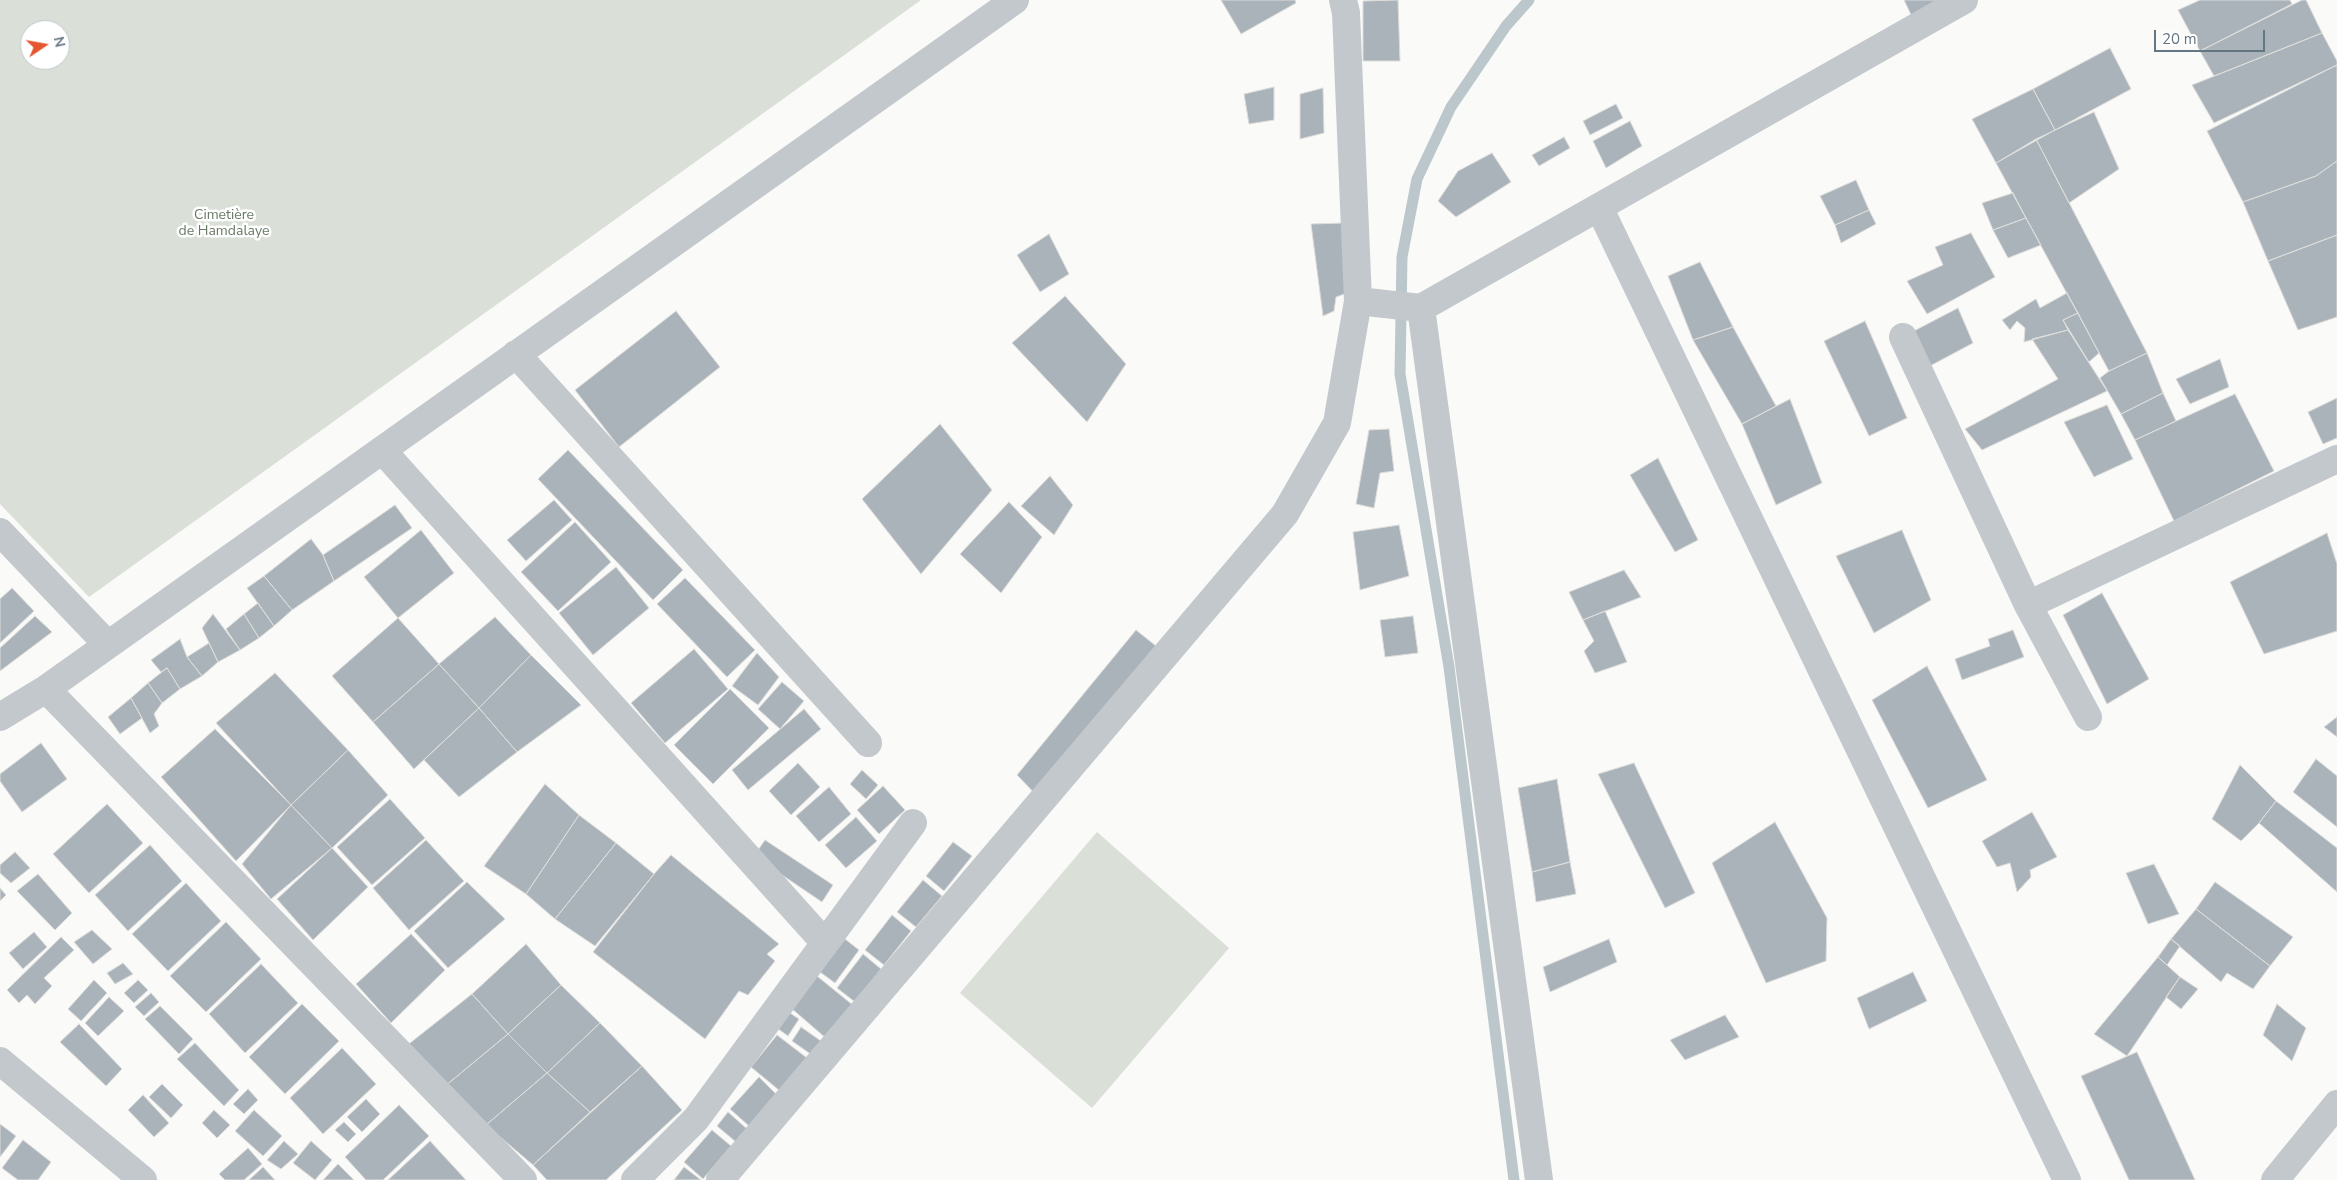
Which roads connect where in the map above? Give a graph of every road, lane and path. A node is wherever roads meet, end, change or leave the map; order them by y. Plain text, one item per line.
1 (1015, 0) edge
2 (1343, 0) edge
3 (1964, 0) edge
4 (1599, 207) junction
5 (1358, 301) junction
6 (1421, 308) junction
7 (1903, 337) dead end
8 (516, 354) junction
9 (382, 450) junction
10 (2337, 459) edge
11 (0, 532) edge
12 (2028, 605) junction
13 (108, 645) junction
14 (46, 689) junction
15 (0, 717) edge
16 (2088, 717) dead end
17 (868, 742) dead end
18 (914, 822) dead end
19 (825, 944) junction
20 (0, 1061) edge
21 (2337, 1104) edge
22 (143, 1180) edge
23 (524, 1180) edge
24 (636, 1180) edge
25 (720, 1180) edge
26 (1539, 1180) edge
27 (2067, 1180) edge
28 (2275, 1180) edge

1 - 8 street
2 - 5 street
3 - 4 street
4 - 6 street
4 - 27 street
5 - 6 street
5 - 25 street
6 - 26 street
7 - 12 street
8 - 9 street
8 - 17 street
9 - 13 street
9 - 19 street
10 - 12 street
11 - 13 street
12 - 16 street
13 - 14 street
14 - 15 street
14 - 23 street
18 - 19 street
19 - 24 street
20 - 22 street
21 - 28 street

